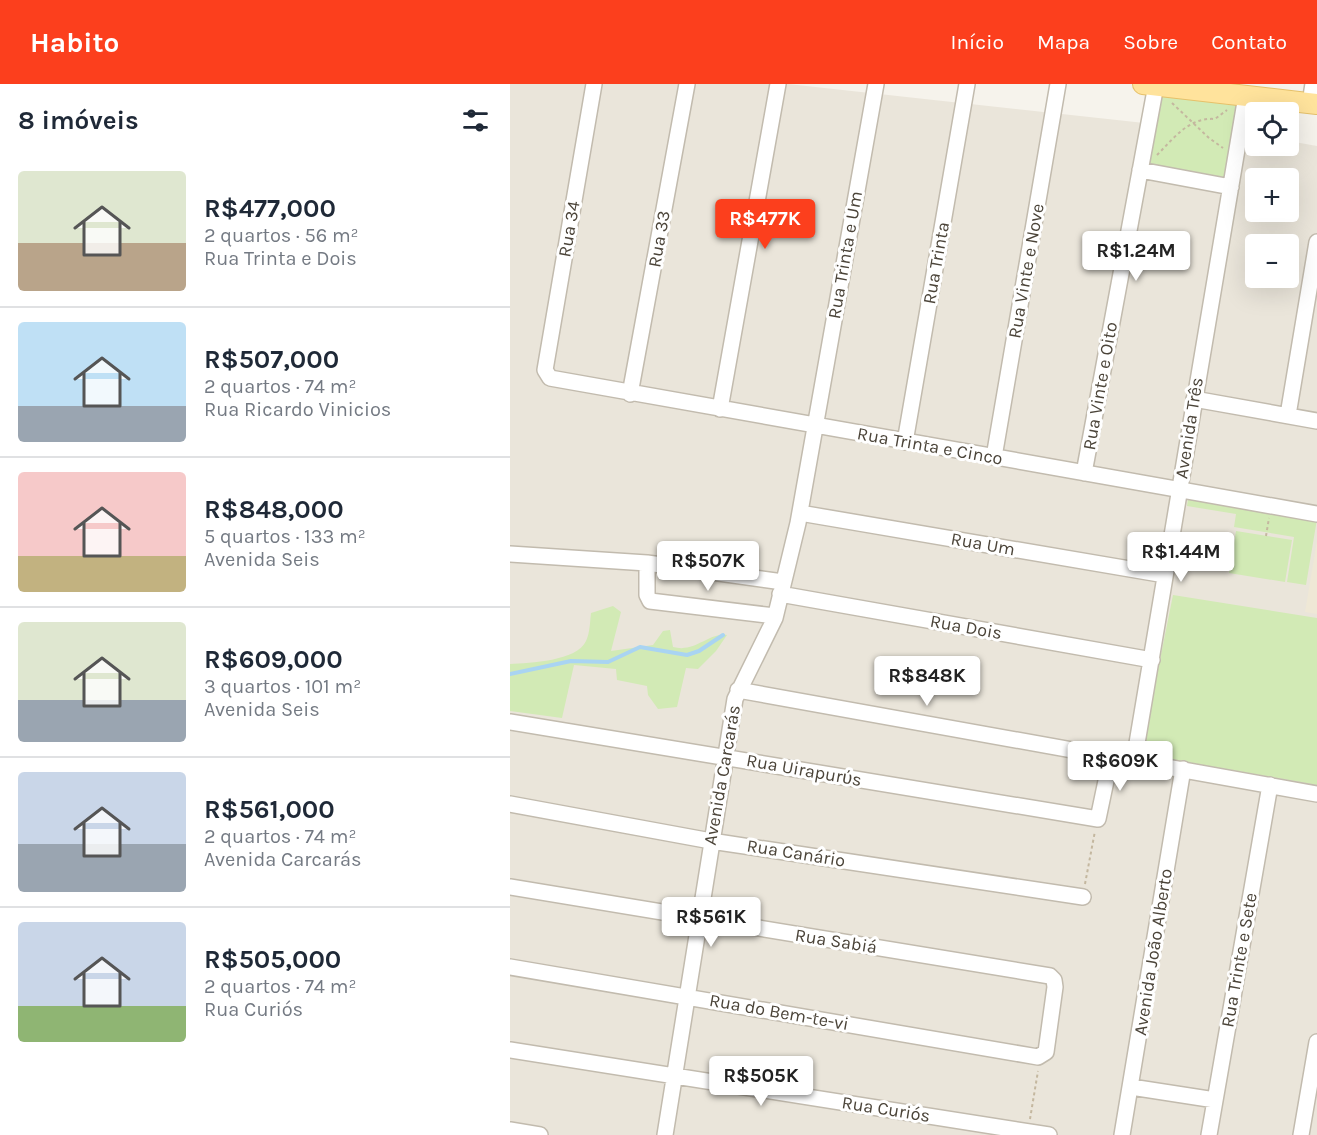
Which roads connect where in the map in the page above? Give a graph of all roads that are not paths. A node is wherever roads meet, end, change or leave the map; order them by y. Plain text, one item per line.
1 (594, 84) edge
2 (687, 84) edge
3 (778, 84) edge
4 (876, 84) edge
5 (967, 84) edge
6 (1058, 84) edge
7 (1149, 85) edge
8 (1246, 96) junction
9 (1313, 97) edge
10 (1140, 170) junction
11 (1231, 187) junction
12 (1317, 242) edge
13 (545, 374) joint
14 (630, 394) junction
15 (1194, 399) junction
16 (720, 409) junction
17 (1288, 415) junction
18 (1317, 421) edge
19 (817, 426) junction
20 (905, 442) junction
21 (994, 457) junction
22 (1084, 473) junction
23 (1179, 490) junction
24 (800, 513) junction
25 (1317, 514) edge
26 (510, 554) edge
27 (647, 563) junction
28 (1165, 575) junction
29 (782, 588) junction
30 (775, 616) junction
31 (1152, 660) junction
32 (738, 690) junction
33 (510, 722) edge
34 (725, 756) junction
35 (1111, 757) junction
36 (1134, 761) junction
37 (1183, 769) junction
38 (1270, 785) junction
39 (1317, 794) edge
40 (510, 804) edge
41 (711, 840) junction
42 (510, 887) edge
43 (1083, 897) road end
44 (699, 919) junction
45 (510, 967) edge
46 (687, 996) junction
47 (1317, 1042) edge
48 (510, 1050) edge
49 (1043, 1054) joint
50 (674, 1077) junction
51 (1131, 1087) junction
52 (1215, 1100) junction
53 (510, 1130) edge
54 (1021, 1132) edge
55 (540, 1135) edge
56 (665, 1135) edge
57 (1049, 1135) edge
58 (1122, 1135) edge
59 (1209, 1135) edge
60 (1301, 1135) edge

1 - 13 street, Rua 34
2 - 14 street, Rua 33
3 - 16 street
4 - 19 street, Rua Trinta e Um
5 - 20 street, Rua Trinta
6 - 21 street, Rua Vinte e Nove
7 - 8 main road
7 - 10 street, Rua Vinte e Oito
8 - 9 main road
8 - 11 street, Avenida Três
10 - 11 street
10 - 22 street, Rua Vinte e Oito
11 - 15 street, Avenida Três
12 - 17 street
13 - 14 street, Rua Trinta e Cinco
14 - 16 street, Rua Trinta e Cinco
15 - 17 street
15 - 23 street, Avenida Três
16 - 19 street, Rua Trinta e Cinco
17 - 18 street
19 - 20 street, Rua Trinta e Cinco
19 - 24 street, Avenida Carcarás
20 - 21 street, Rua Trinta e Cinco
21 - 22 street, Rua Trinta e Cinco
22 - 23 street, Rua Trinta e Cinco
23 - 25 street, Rua Trinta e Cinco
23 - 28 street, Avenida Três
24 - 28 street, Rua Um
24 - 29 street, Avenida Carcarás
26 - 27 street, Rua Dois
27 - 29 street, Rua Dois
27 - 30 street
28 - 31 street, Avenida Três
29 - 30 street, Avenida Carcarás
29 - 31 street, Rua Dois
30 - 32 street, Avenida Carcarás
31 - 36 street, Avenida Três
32 - 34 street, Avenida Carcarás
32 - 35 street
33 - 34 street, Rua Uirapurύs
34 - 35 street, Rua Uirapurύs
34 - 41 street, Avenida Carcarás
35 - 36 street
36 - 37 street
37 - 38 street
37 - 51 street, Avenida João Alberto
38 - 39 street
38 - 52 street, Rua Trinte e Sete
40 - 41 street, Rua Canário
41 - 43 street, Rua Canário
41 - 44 street, Avenida Carcarás
42 - 44 street, Rua Sabiá
44 - 46 street, Avenida Carcarás
44 - 49 street, Rua Sabiá
45 - 46 street, Rua do Bem-te-vi
46 - 49 street, Rua do Bem-te-vi
46 - 50 street, Avenida Carcarás
47 - 60 street
48 - 50 street, Rua Curiós
50 - 54 street, Rua Curiós
50 - 56 street, Avenida Carcarás
51 - 52 street
51 - 58 street, Avenida João Alberto
52 - 59 street, Rua Trinte e Sete
53 - 55 street
54 - 57 street, Rua Curiós

